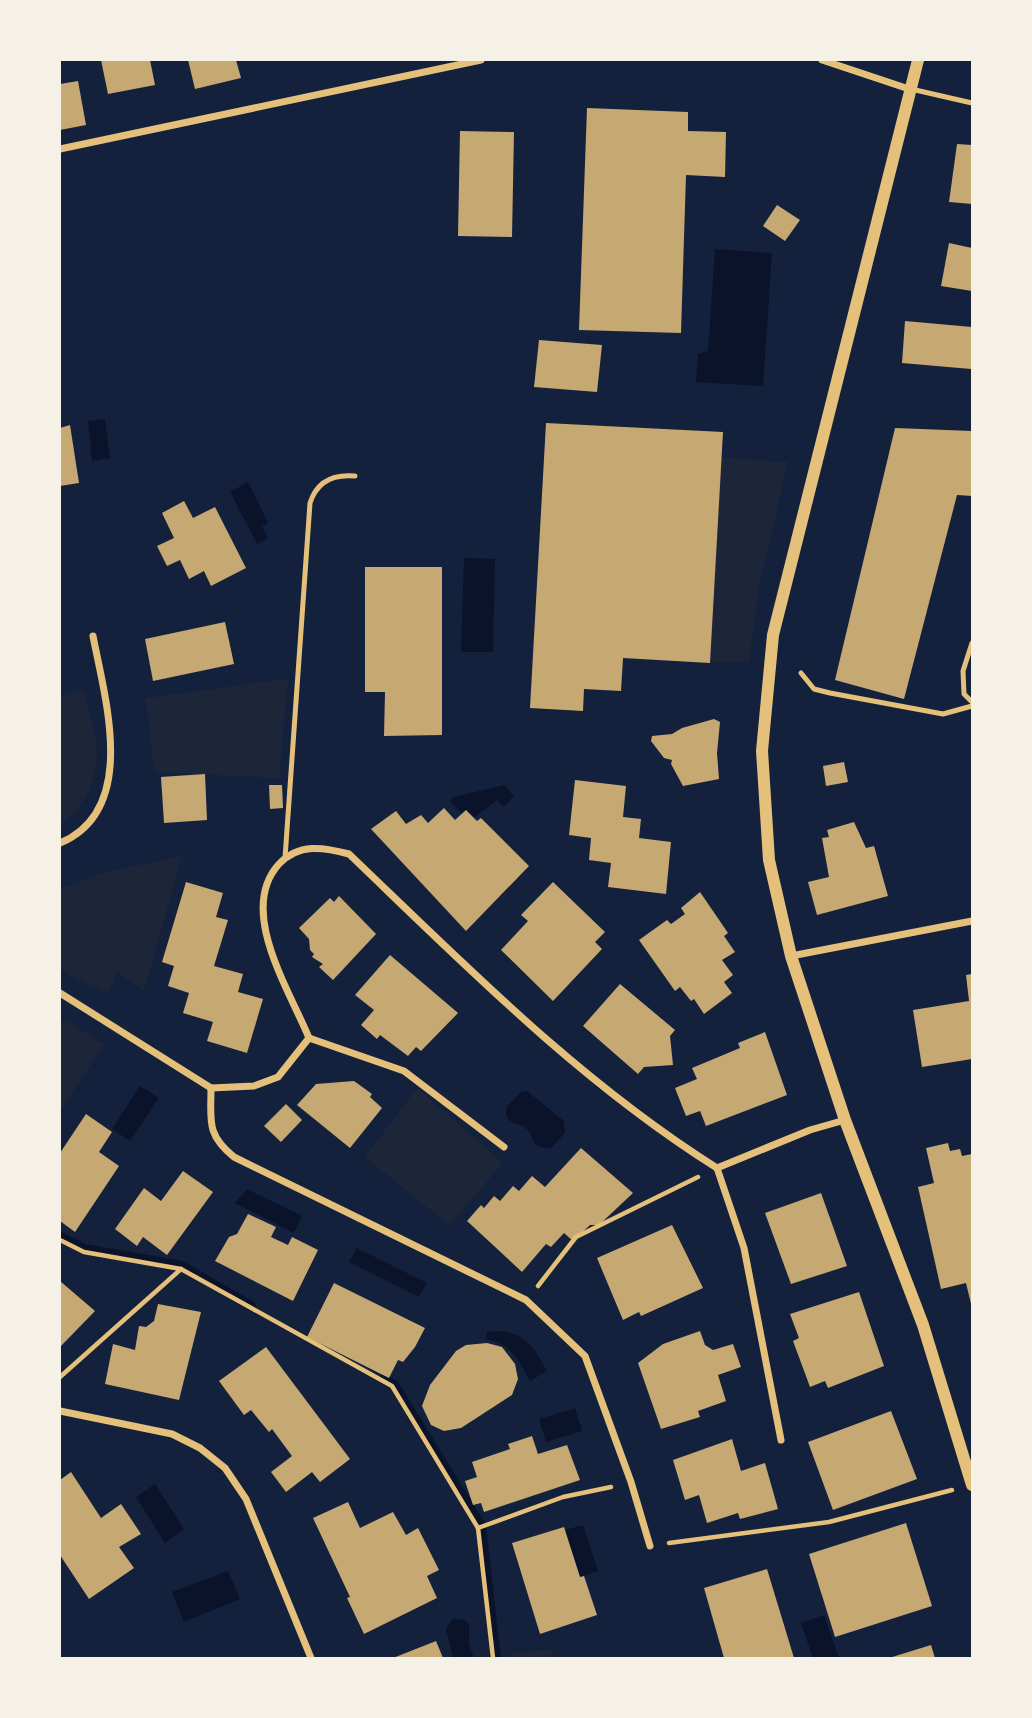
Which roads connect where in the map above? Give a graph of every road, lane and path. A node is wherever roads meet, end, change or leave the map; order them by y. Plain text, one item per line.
1 (481, 60) edge
2 (822, 60) edge
3 (918, 60) edge
4 (909, 89) junction
5 (972, 103) edge
6 (60, 149) edge
7 (355, 477) dead end
8 (93, 636) dead end
9 (972, 643) edge
10 (801, 673) dead end
11 (972, 704) edge
12 (60, 843) edge
13 (285, 858) junction
14 (972, 921) edge
15 (791, 956) junction
16 (60, 993) edge
17 (309, 1038) junction
18 (211, 1088) junction
19 (845, 1120) junction
20 (504, 1147) dead end
21 (717, 1168) junction
22 (60, 1241) edge
23 (181, 1269) junction
24 (526, 1300) junction
25 (60, 1377) edge
26 (60, 1411) edge
27 (781, 1440) dead end
28 (972, 1485) edge
29 (611, 1487) dead end
30 (953, 1489) dead end
31 (478, 1528) junction
32 (650, 1546) joint
33 (311, 1658) edge
34 (493, 1658) edge

1 - 6 street
2 - 4 street
3 - 4 street
4 - 5 lane
4 - 15 street
7 - 13 lane
8 - 12 street
9 - 11 lane
10 - 11 lane
13 - 17 street
13 - 21 street
14 - 15 street
15 - 19 street
16 - 18 street
17 - 18 street
17 - 20 street
18 - 24 street
19 - 21 street
19 - 28 street
21 - 24 path
21 - 27 street
22 - 23 path
23 - 25 path
23 - 31 path
24 - 32 street
26 - 33 street
29 - 31 path
30 - 32 path
31 - 34 path

